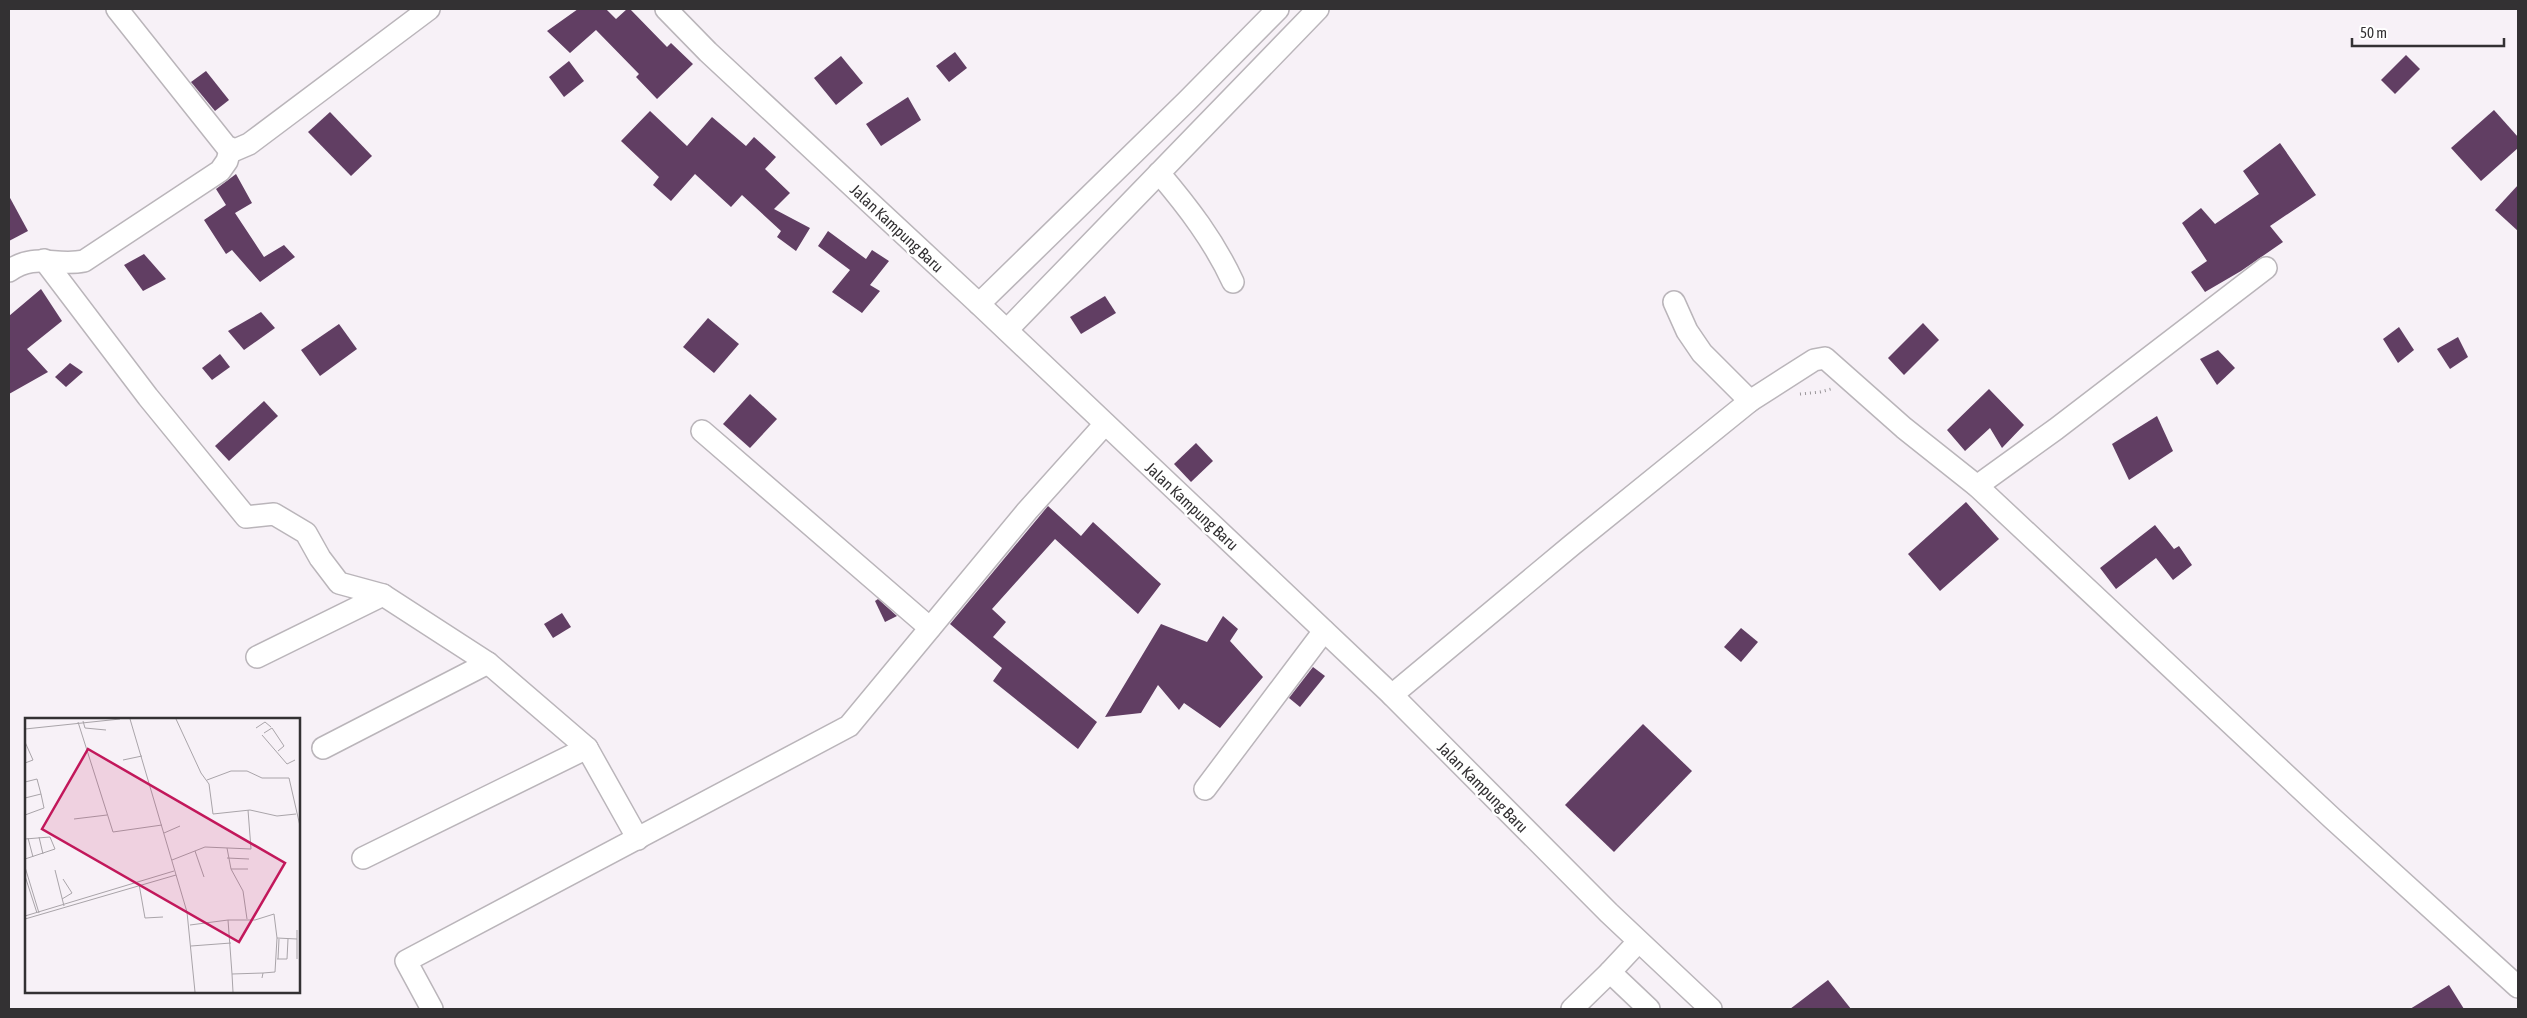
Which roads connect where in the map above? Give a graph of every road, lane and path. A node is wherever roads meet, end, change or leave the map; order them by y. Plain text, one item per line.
1 (117, 9) edge
2 (429, 9) edge
3 (666, 9) edge
4 (1278, 9) edge
5 (1318, 9) edge
6 (230, 150) junction
7 (1159, 173) junction
8 (44, 260) junction
9 (2266, 268) dead end
10 (9, 271) edge
11 (1233, 282) dead end
12 (1674, 302) dead end
13 (979, 304) junction
14 (1007, 330) junction
15 (1856, 385) junction
16 (1772, 388) junction
17 (1750, 401) junction
18 (1105, 424) junction
19 (702, 431) dead end
20 (1977, 486) junction
21 (383, 595) junction
22 (930, 628) junction
23 (1324, 631) junction
24 (257, 657) dead end
25 (488, 664) junction
26 (1392, 695) junction
27 (323, 748) dead end
28 (587, 748) junction
29 (1205, 789) dead end
30 (638, 839) junction
31 (363, 858) dead end
32 (1638, 942) junction
33 (1610, 972) junction
34 (2518, 987) edge
35 (432, 1009) edge
36 (1572, 1009) edge
37 (1649, 1009) edge
38 (1711, 1009) edge

1 - 6 street
2 - 6 street
3 - 13 street, Jalan Kampung Baru
4 - 13 street
5 - 7 street
6 - 8 street
7 - 11 street
7 - 14 street
8 - 10 street
8 - 21 street
9 - 20 street
12 - 17 street
13 - 14 street, Jalan Kampung Baru
14 - 18 street, Jalan Kampung Baru
15 - 16 path
15 - 16 street
15 - 20 street
16 - 17 street
17 - 26 street
18 - 22 street
18 - 23 street, Jalan Kampung Baru
19 - 22 street
20 - 34 street
21 - 24 street
21 - 25 street
22 - 30 street
23 - 26 street, Jalan Kampung Baru
23 - 29 street
25 - 27 street
25 - 28 street
26 - 32 street, Jalan Kampung Baru
28 - 30 street
28 - 31 street
30 - 35 street
32 - 33 street
32 - 38 street, Jalan Kampung Baru
33 - 36 street
33 - 37 street

